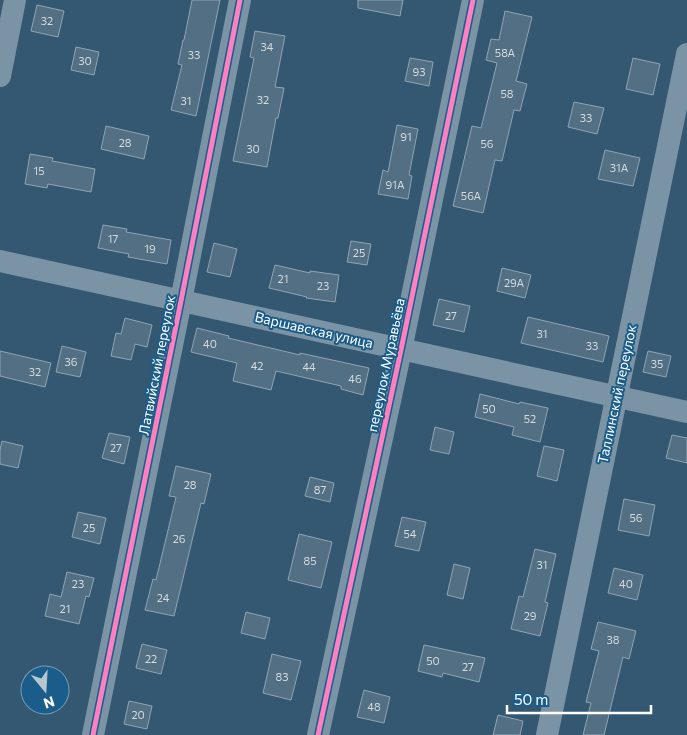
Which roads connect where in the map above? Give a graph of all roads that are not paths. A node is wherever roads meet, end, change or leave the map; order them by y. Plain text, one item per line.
1 (240, 0) edge
2 (473, 0) edge
3 (10, 4) edge
4 (687, 54) edge
5 (0, 76) edge
6 (0, 261) edge
7 (182, 301) junction
8 (401, 350) junction
9 (616, 398) junction
10 (687, 412) edge
11 (94, 735) edge
12 (318, 735) edge
13 (547, 735) edge

1 - 7 street, Латвийский переулок
2 - 8 street, переулок Муравьёва
3 - 5 street
4 - 9 street, Таллинский переулок
6 - 7 street, Варшавская улица
7 - 8 street, Варшавская улица
7 - 11 street, Латвийский переулок
8 - 9 street, Варшавская улица
8 - 12 street, переулок Муравьёва
9 - 10 street, Варшавская улица
9 - 13 street, Таллинский переулок

